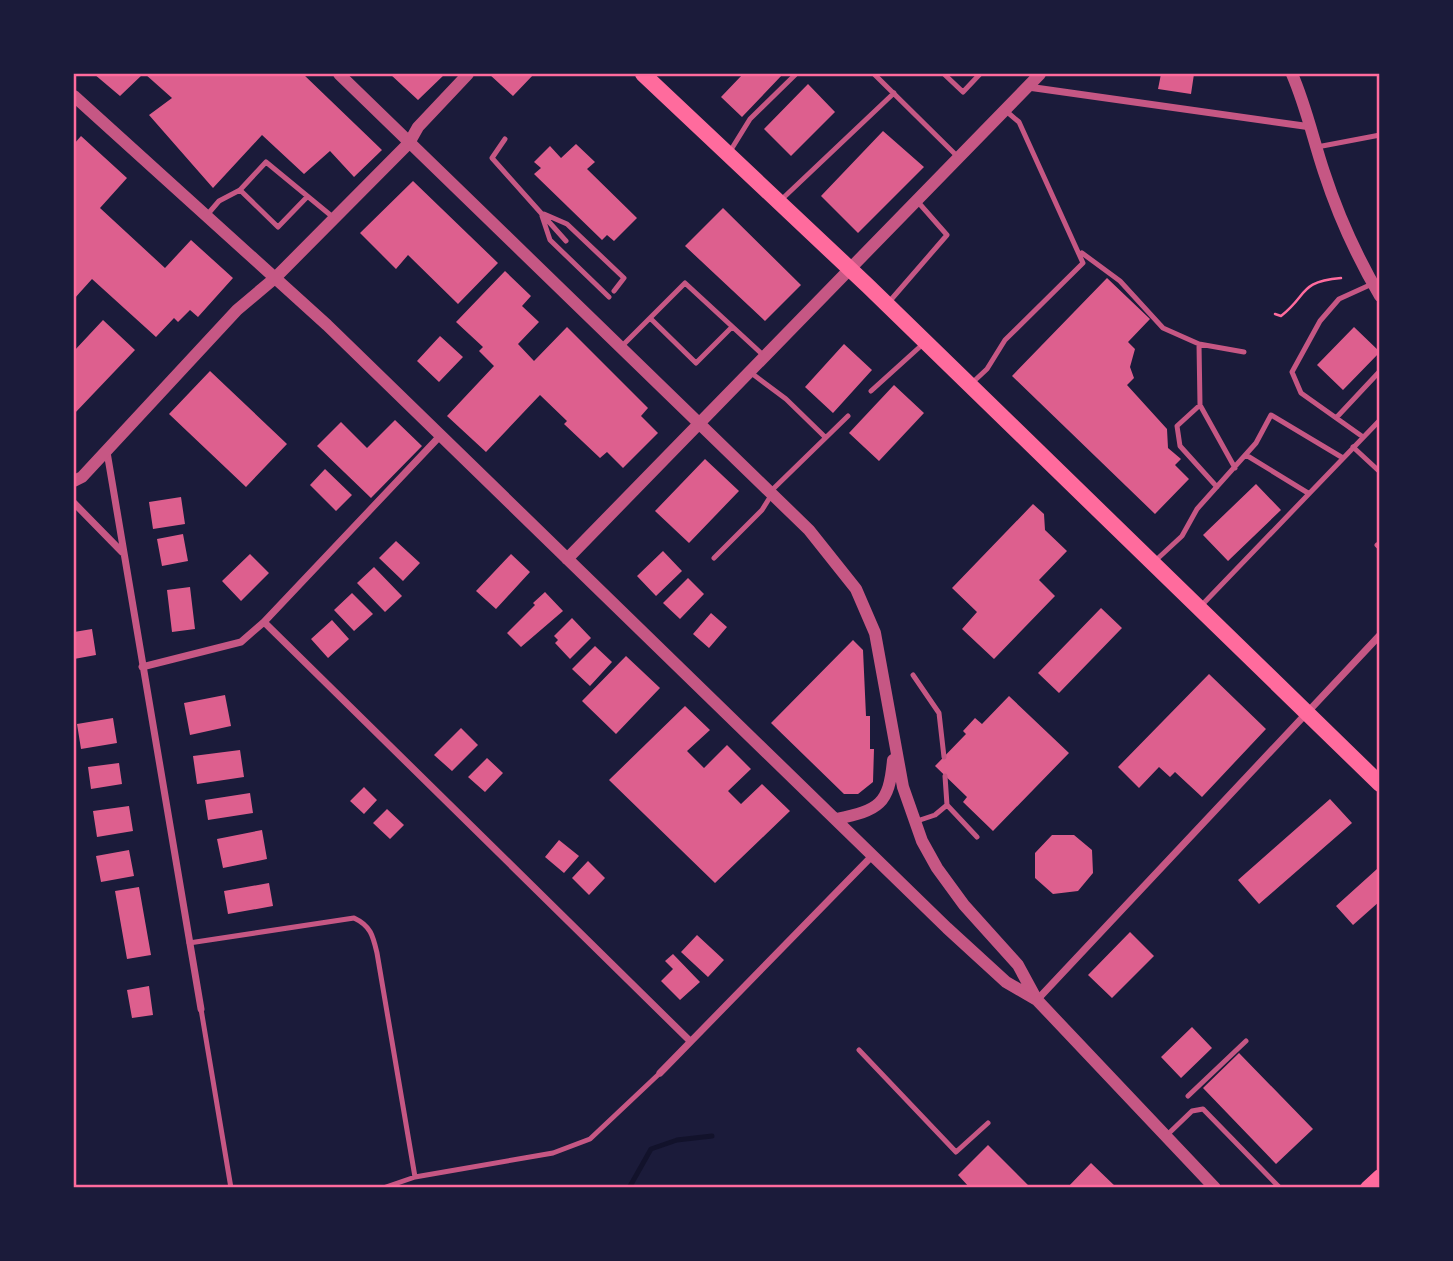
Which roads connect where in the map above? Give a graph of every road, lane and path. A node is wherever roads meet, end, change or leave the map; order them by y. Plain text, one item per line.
1 (339, 74) edge
2 (468, 74) edge
3 (643, 74) edge
4 (796, 74) edge
5 (874, 74) edge
6 (944, 74) edge
7 (980, 74) edge
8 (1040, 74) edge
9 (1292, 74) edge
10 (1028, 87) junction
11 (894, 93) junction
12 (74, 96) edge
13 (1005, 110) junction
14 (1311, 127) junction
15 (1380, 135) edge
16 (505, 139) dead end
17 (409, 143) junction
18 (1317, 147) junction
19 (728, 154) junction
20 (958, 157) junction
21 (240, 190) junction
22 (307, 197) junction
23 (916, 200) junction
24 (779, 202) junction
25 (541, 213) junction
26 (206, 216) junction
27 (334, 218) junction
28 (566, 241) dead end
29 (1081, 253) junction
30 (848, 267) junction
31 (275, 278) junction
32 (1340, 278) dead end
33 (1372, 284) junction
34 (614, 291) dead end
35 (1380, 296) edge
36 (609, 297) dead end
37 (886, 305) junction
38 (1275, 314) dead end
39 (650, 318) junction
40 (733, 327) junction
41 (925, 342) junction
42 (1199, 344) junction
43 (621, 347) junction
44 (1244, 352) dead end
45 (763, 355) junction
46 (748, 370) junction
47 (1380, 371) edge
48 (970, 385) junction
49 (871, 391) dead end
50 (1200, 405) junction
51 (848, 416) dead end
52 (1336, 418) junction
53 (1380, 420) edge
54 (698, 422) junction
55 (440, 436) junction
56 (825, 437) junction
57 (1363, 437) junction
58 (1353, 447) junction
59 (107, 451) junction
60 (1246, 454) junction
61 (1343, 458) junction
62 (1235, 468) junction
63 (1380, 472) edge
64 (74, 481) edge
65 (1217, 487) junction
66 (771, 493) junction
67 (1308, 493) junction
68 (74, 503) edge
69 (122, 552) junction
70 (714, 558) dead end
71 (567, 559) junction
72 (1152, 563) junction
73 (1199, 609) junction
74 (264, 622) junction
75 (1380, 635) edge
76 (142, 667) junction
77 (912, 675) dead end
78 (1305, 712) junction
79 (895, 745) junction
80 (944, 757) dead end
81 (945, 776) dead end
82 (1380, 784) edge
83 (947, 805) junction
84 (836, 819) junction
85 (915, 822) junction
86 (977, 837) dead end
87 (873, 855) junction
88 (189, 943) junction
89 (1037, 1000) junction
90 (201, 1009) joint
91 (690, 1040) junction
92 (1246, 1041) dead end
93 (859, 1050) dead end
94 (660, 1073) joint
95 (1188, 1096) dead end
96 (988, 1123) dead end
97 (1166, 1136) junction
98 (1380, 1175) edge
99 (415, 1177) junction
100 (393, 1187) edge
101 (232, 1188) edge
102 (383, 1188) edge
103 (1215, 1188) edge
104 (1280, 1188) edge
105 (1367, 1188) edge

1 - 17 street
2 - 17 street
3 - 19 main road
4 - 19 lane
5 - 11 lane
6 - 7 lane
8 - 10 street
9 - 14 street
10 - 13 street
10 - 14 street
11 - 20 lane
11 - 24 lane
12 - 26 street
13 - 20 street
13 - 29 lane
14 - 18 street
15 - 18 lane
16 - 25 lane
17 - 27 street
17 - 43 street
18 - 33 street
19 - 24 main road
20 - 23 street
21 - 22 lane
21 - 22 lane
21 - 26 lane
22 - 27 lane
23 - 30 street
23 - 37 lane
24 - 30 main road
25 - 28 lane
25 - 34 lane
25 - 36 lane
26 - 31 street
27 - 31 street
29 - 42 lane
29 - 48 lane
30 - 37 main road
30 - 45 street
31 - 55 street
31 - 59 street
32 - 38 path
33 - 35 street
33 - 52 lane
37 - 41 main road
39 - 40 lane
39 - 40 lane
39 - 43 lane
40 - 45 lane
41 - 48 main road
41 - 49 lane
42 - 44 lane
42 - 50 lane
43 - 54 street
45 - 46 street
46 - 54 street
46 - 56 lane
47 - 52 lane
48 - 72 main road
50 - 62 lane
50 - 65 lane
51 - 56 lane
52 - 57 lane
53 - 57 lane
54 - 66 street
54 - 71 street
55 - 71 street
55 - 74 street
56 - 66 lane
57 - 58 lane
58 - 61 lane
58 - 63 lane
59 - 64 street
59 - 69 street
60 - 61 lane
60 - 62 lane
60 - 67 lane
61 - 67 lane
62 - 65 lane
65 - 72 lane
66 - 70 lane
66 - 79 street
67 - 73 lane
68 - 69 street
69 - 76 street
71 - 84 street
72 - 73 main road
73 - 78 main road
74 - 76 street
74 - 91 street
75 - 78 street
76 - 88 street
77 - 80 lane
78 - 82 main road
78 - 89 street
79 - 84 street
79 - 85 street
81 - 83 lane
83 - 85 lane
83 - 86 lane
84 - 87 street
85 - 89 street
87 - 89 street
87 - 91 street
88 - 90 street
88 - 99 lane
89 - 97 street
90 - 101 lane
91 - 94 street
92 - 95 lane
93 - 96 lane
94 - 99 lane
97 - 103 street
97 - 104 lane
98 - 105 main road
99 - 100 lane
100 - 102 lane

